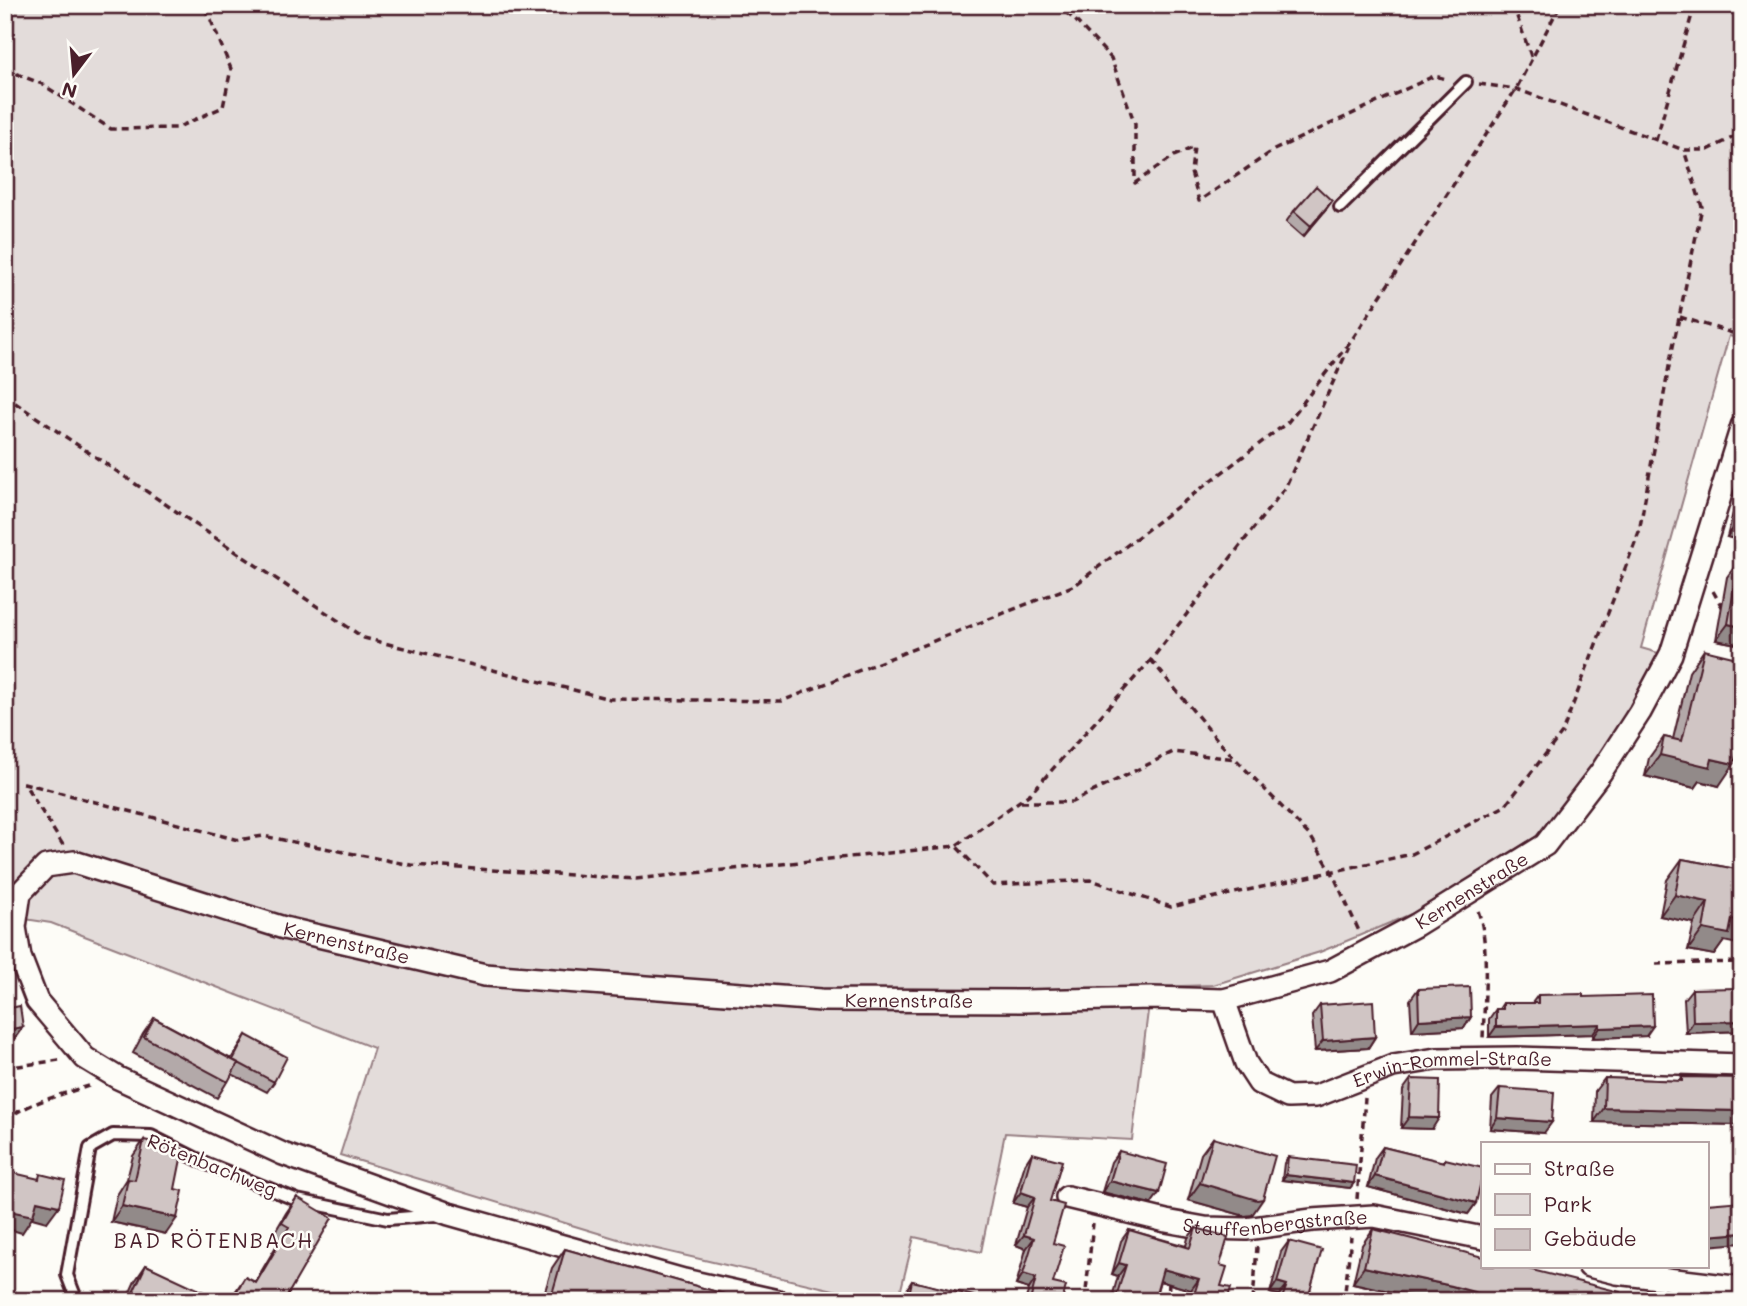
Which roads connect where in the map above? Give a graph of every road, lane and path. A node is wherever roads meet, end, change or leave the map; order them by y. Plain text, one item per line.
1 (202, 5) edge
2 (861, 5) edge
3 (879, 5) edge
4 (1057, 5) edge
5 (1513, 5) edge
6 (1560, 5) edge
7 (1692, 5) edge
8 (1532, 59) junction
9 (5, 69) edge
10 (1466, 82) junction
11 (1516, 89) junction
12 (1742, 133) edge
13 (1656, 139) junction
14 (1684, 150) junction
15 (1340, 207) dead end
16 (1679, 317) junction
17 (1742, 336) edge
18 (1353, 338) junction
19 (5, 397) edge
20 (1742, 426) edge
21 (1152, 660) junction
22 (1730, 660) edge
23 (1742, 661) edge
24 (1236, 759) junction
25 (1019, 802) junction
26 (957, 846) junction
27 (74, 862) junction
28 (1332, 872) junction
29 (1470, 892) junction
30 (1368, 951) junction
31 (1742, 962) edge
32 (1656, 964) dead end
33 (1224, 1000) junction
34 (85, 1058) junction
35 (1483, 1059) junction
36 (1742, 1065) edge
37 (5, 1068) edge
38 (1367, 1075) junction
39 (118, 1078) junction
40 (5, 1120) edge
41 (1068, 1197) dead end
42 (1095, 1203) junction
43 (449, 1214) junction
44 (1353, 1216) junction
45 (1258, 1228) junction
46 (1481, 1238) edge
47 (1597, 1268) edge
48 (1170, 1275) edge
49 (1742, 1288) edge
50 (77, 1301) edge
51 (778, 1301) edge
52 (1085, 1301) edge
53 (1168, 1301) edge
54 (1253, 1301) edge
55 (1344, 1301) edge

1 - 9 path
2 - 3 path
4 - 10 path
5 - 8 path
6 - 8 path
7 - 13 path
8 - 11 path
10 - 11 path
10 - 15 lane
11 - 13 path
11 - 18 path
12 - 14 path
13 - 14 path
14 - 16 path
16 - 17 path
16 - 28 path
18 - 19 path
18 - 21 path
20 - 29 street, Kernenstraße
21 - 24 path
21 - 25 path
22 - 23 path
24 - 25 path
24 - 28 path
25 - 26 path
26 - 27 path
26 - 28 path
27 - 33 street, Kernenstraße
27 - 34 street
28 - 30 path
29 - 30 street, Kernenstraße
29 - 35 path
30 - 33 street, Kernenstraße
31 - 32 path
33 - 38 street, Erwin-Rommel-Straße
34 - 37 path
34 - 39 street
35 - 36 street, Erwin-Rommel-Straße
35 - 38 street, Erwin-Rommel-Straße
38 - 44 path
39 - 40 path
39 - 43 street, Rötenbachweg
41 - 42 street, Stauffenbergstraße
42 - 45 street, Stauffenbergstraße
42 - 52 path
43 - 50 lane, Rötenbachweg
43 - 51 street, Rötenbachweg
44 - 45 street, Stauffenbergstraße
44 - 46 street, Stauffenbergstraße
44 - 55 path
45 - 54 path
47 - 49 street
48 - 53 path

